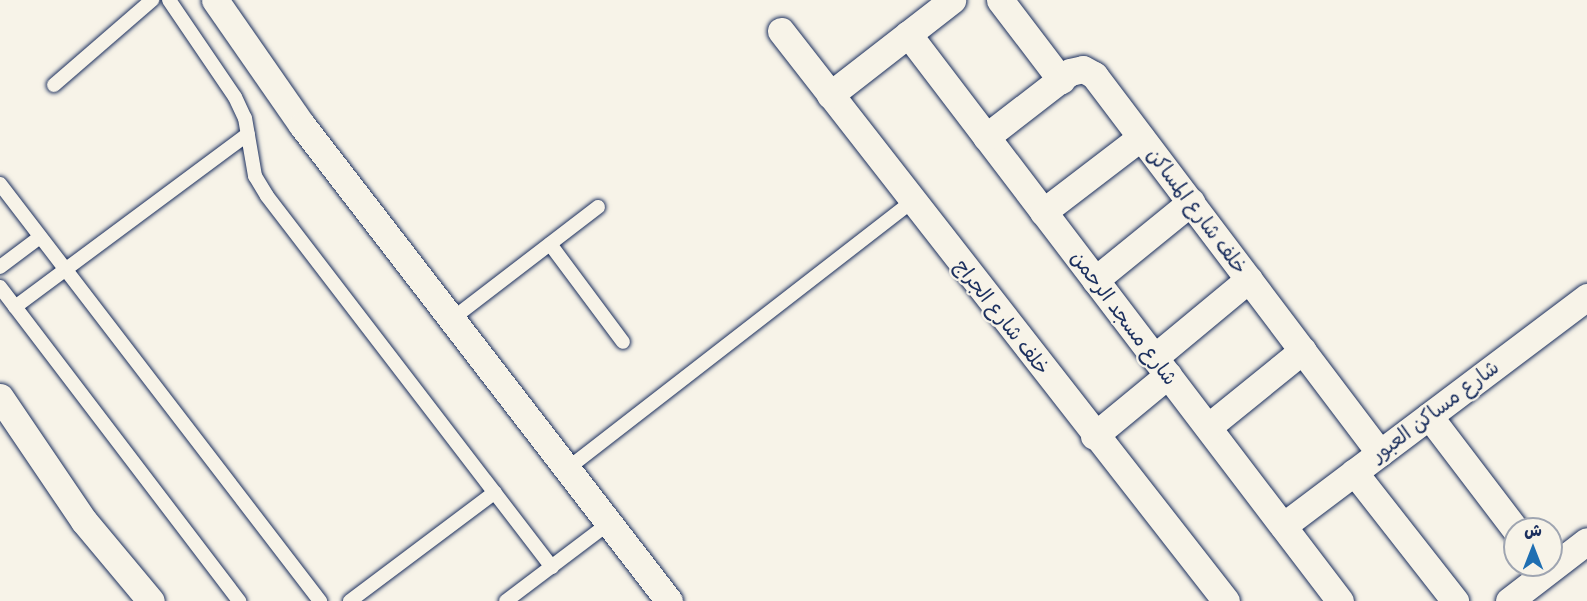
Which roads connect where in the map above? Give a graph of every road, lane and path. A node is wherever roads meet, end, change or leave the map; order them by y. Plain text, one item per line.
1 (153, 0) edge
2 (169, 0) edge
3 (216, 0) edge
4 (952, 0) edge
5 (1000, 0) edge
6 (781, 31) dead end
7 (908, 34) junction
8 (1060, 80) junction
9 (54, 85) dead end
10 (830, 95) junction
11 (248, 134) junction
12 (986, 136) junction
13 (1141, 137) junction
14 (0, 184) edge
15 (912, 201) junction
16 (1191, 202) junction
17 (598, 207) dead end
18 (1043, 212) junction
19 (40, 237) junction
20 (550, 244) junction
21 (0, 267) edge
22 (66, 270) junction
23 (1249, 279) junction
24 (1095, 280) junction
25 (0, 287) edge
26 (1587, 297) edge
27 (15, 307) junction
28 (452, 319) junction
29 (623, 342) dead end
30 (1303, 350) junction
31 (1161, 366) junction
32 (0, 397) edge
33 (1429, 416) junction
34 (1208, 427) junction
35 (1094, 436) junction
36 (1380, 453) junction
37 (567, 469) junction
38 (1354, 472) junction
39 (495, 492) junction
40 (1506, 517) edge
41 (609, 523) junction
42 (1283, 526) junction
43 (1587, 542) edge
44 (1563, 557) edge
45 (552, 567) junction
46 (1535, 577) edge
47 (151, 601) edge
48 (239, 601) edge
49 (320, 601) edge
50 (350, 601) edge
51 (506, 601) edge
52 (669, 601) edge
53 (1226, 601) edge
54 (1340, 601) edge
55 (1455, 601) edge
56 (1509, 601) edge

1 - 9 lane
2 - 11 lane
3 - 28 street
4 - 7 street
5 - 8 street
6 - 10 street, خلف شارع الجراج
7 - 10 street
7 - 12 street, شارع مسجد الرحمن
8 - 12 street, خلف شارع المساكن
8 - 13 street, خلف شارع المساكن
10 - 15 street, خلف شارع الجراج
11 - 22 lane
11 - 39 lane
12 - 18 street, شارع مسجد الرحمن
13 - 16 street, خلف شارع المساكن
13 - 18 street
14 - 19 lane
15 - 35 street, خلف شارع الجراج
15 - 37 lane
16 - 23 street, خلف شارع المساكن
16 - 24 street
17 - 20 lane
18 - 24 street, شارع مسجد الرحمن
19 - 21 lane
19 - 22 lane
20 - 28 lane
20 - 29 lane
22 - 27 lane
22 - 49 lane
23 - 30 street, خلف شارع المساكن
23 - 31 street
24 - 31 street, شارع مسجد الرحمن
25 - 27 lane
26 - 33 street, شارع مساكن العبور
27 - 48 lane
28 - 37 street
30 - 34 street
30 - 36 street, خلف شارع المساكن
31 - 34 street, شارع مسجد الرحمن
31 - 35 street
32 - 47 street
33 - 36 street, شارع مساكن العبور
33 - 40 street
34 - 42 street, شارع مسجد الرحمن
35 - 53 street, خلف شارع الجراج
36 - 38 street, شارع مساكن العبور
37 - 41 street
38 - 42 street, شارع مساكن العبور
38 - 55 street
39 - 45 lane
39 - 50 lane
41 - 45 lane
41 - 52 street
42 - 54 street, شارع مسجد الرحمن
43 - 44 street
45 - 51 lane
46 - 56 street

